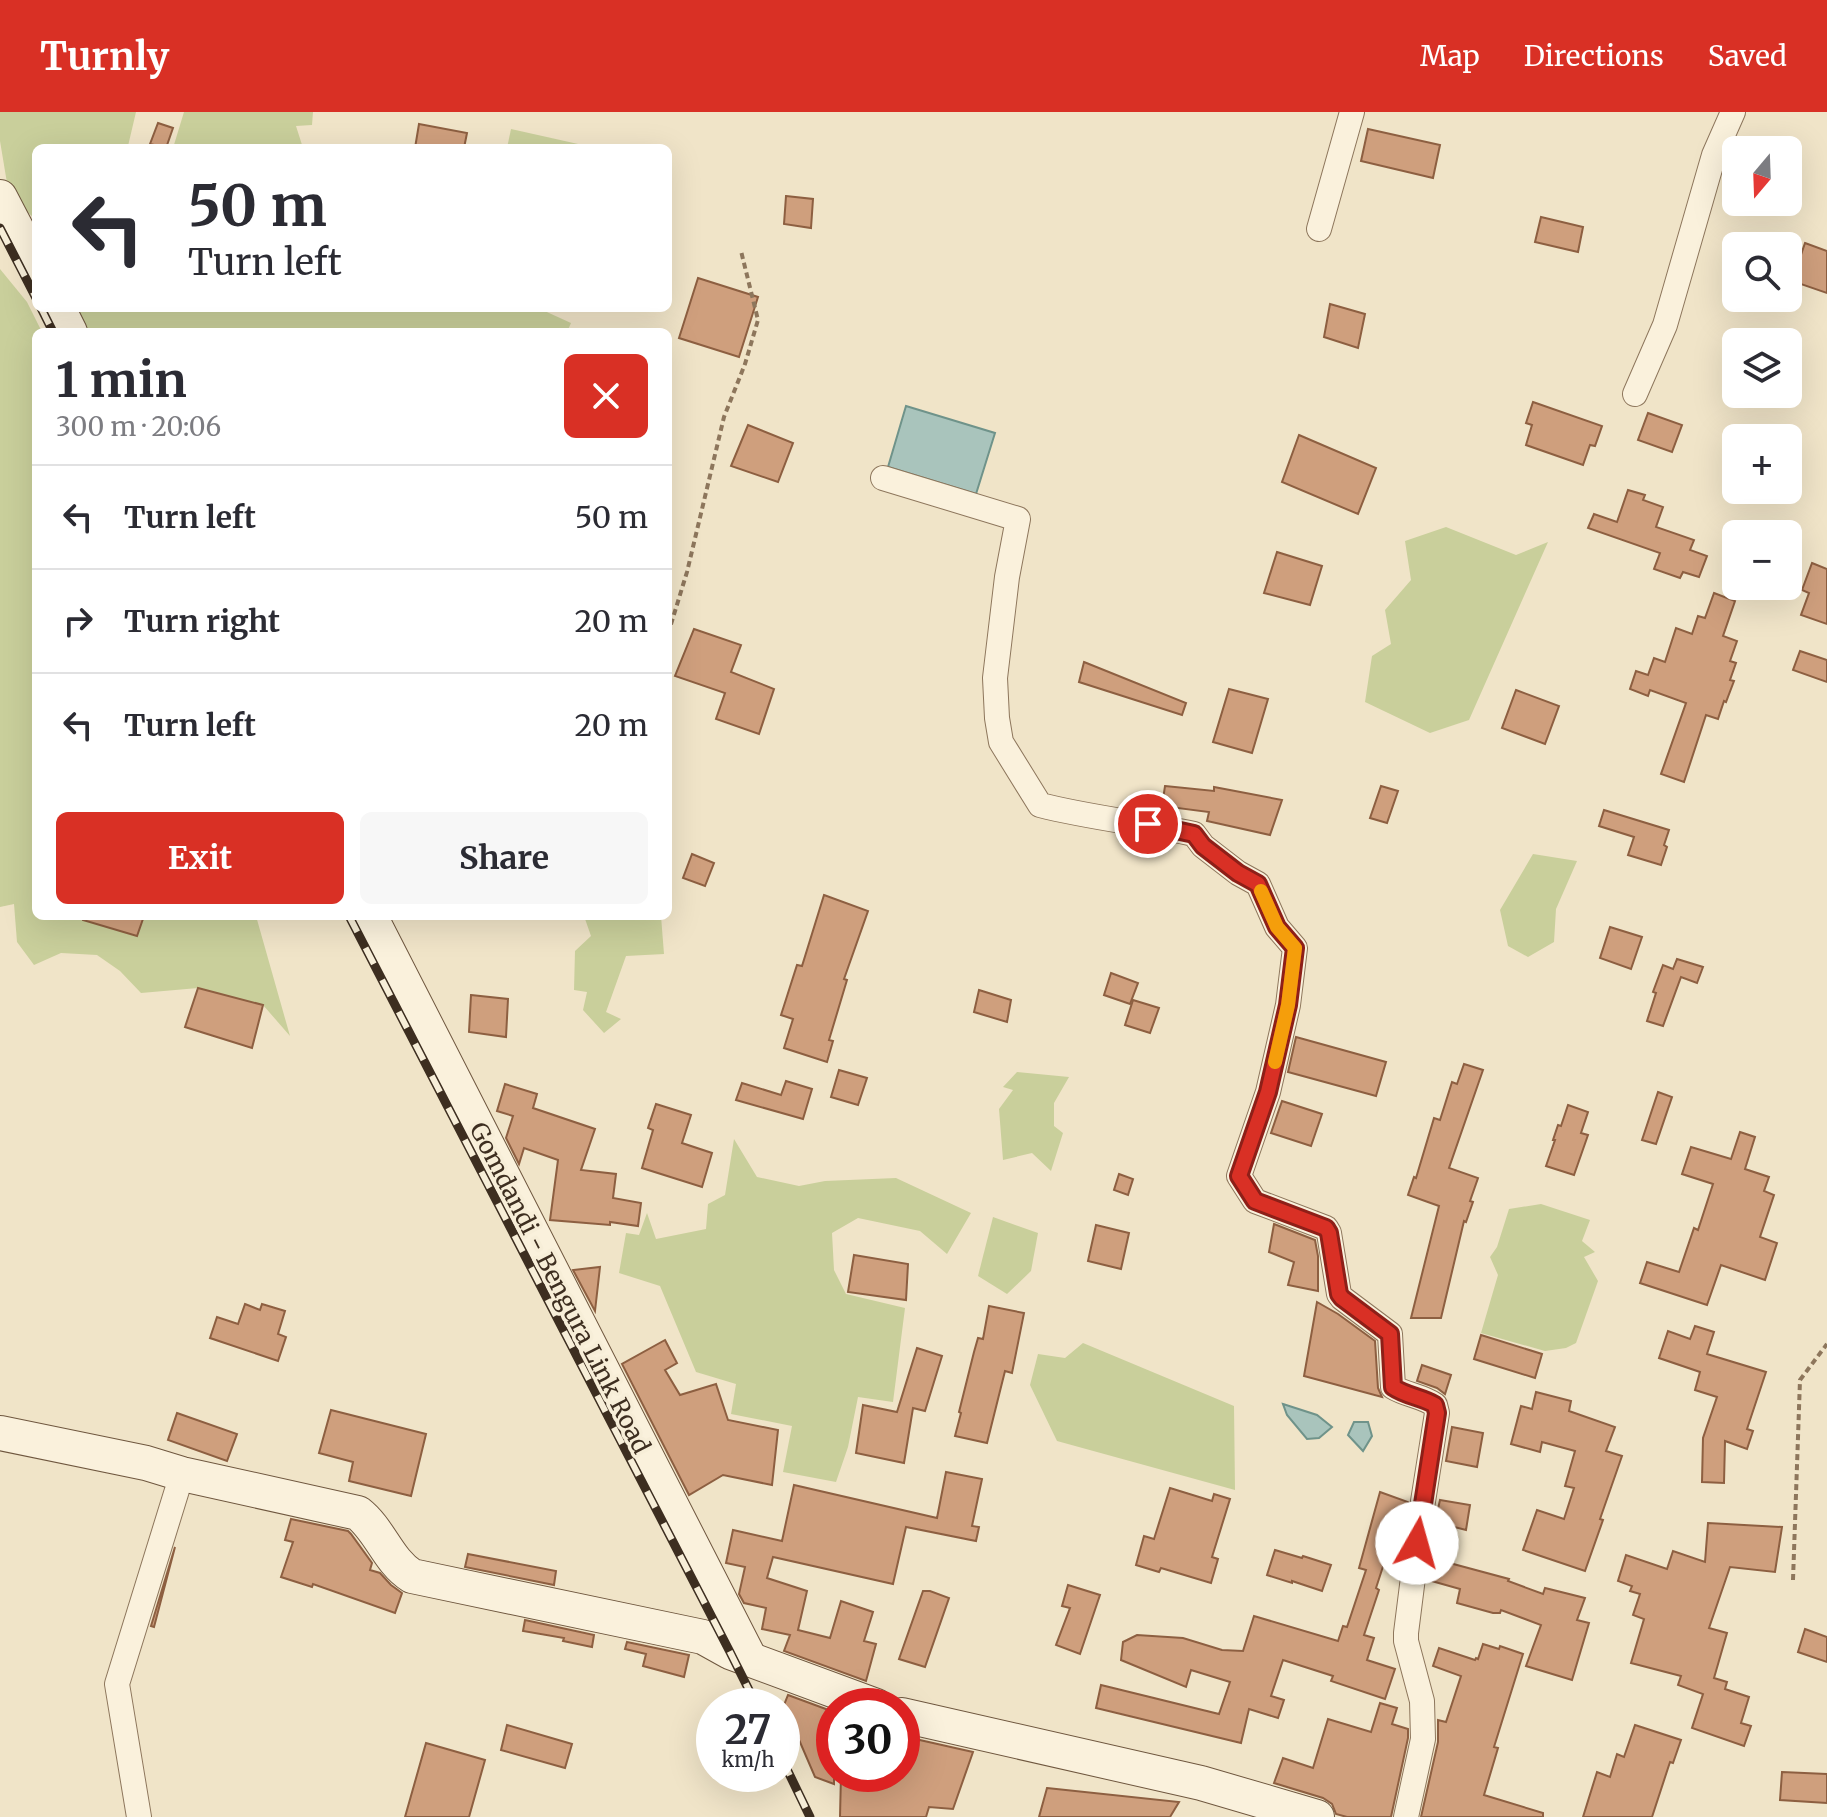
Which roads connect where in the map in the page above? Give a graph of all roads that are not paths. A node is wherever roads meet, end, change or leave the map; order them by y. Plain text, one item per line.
1 (1352, 112) edge
2 (1733, 112) edge
3 (0, 197) edge
4 (1319, 229) dead end
5 (32, 258) edge
6 (1635, 394) dead end
7 (883, 478) dead end
8 (372, 920) edge
9 (0, 1433) edge
10 (182, 1474) junction
11 (750, 1659) junction
12 (828, 1688) edge
13 (920, 1719) edge
14 (1267, 1810) edge
15 (139, 1817) edge
16 (1317, 1817) edge
17 (1406, 1817) edge

1 - 4 street
2 - 6 street
3 - 5 main road
7 - 17 street
8 - 11 main road, Gomdandi - Bengura Link Road
9 - 10 main road
10 - 11 main road
10 - 15 street
11 - 12 main road
13 - 14 main road
14 - 16 main road

